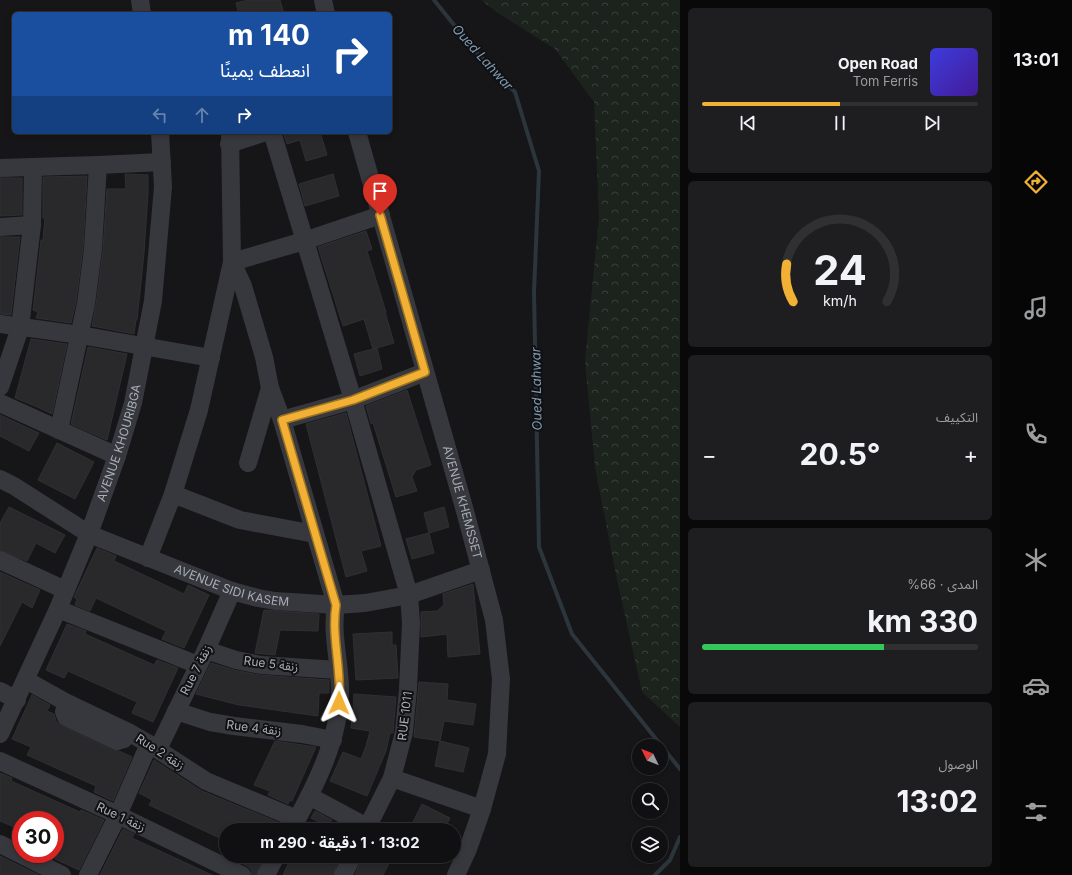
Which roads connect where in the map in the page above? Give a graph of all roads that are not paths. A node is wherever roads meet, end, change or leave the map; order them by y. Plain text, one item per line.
1 (140, 0) edge
2 (323, 0) edge
3 (142, 12) edge
4 (326, 12) edge
5 (160, 134) edge
6 (254, 134) edge
7 (273, 134) edge
8 (358, 134) edge
9 (229, 138) edge
10 (162, 162) junction
11 (98, 165) junction
12 (33, 167) junction
13 (0, 168) edge
14 (380, 215) junction
15 (32, 225) junction
16 (0, 227) edge
17 (304, 241) junction
18 (232, 262) junction
19 (0, 324) edge
20 (20, 328) junction
21 (80, 335) junction
22 (143, 346) junction
23 (211, 358) junction
24 (425, 372) junction
25 (0, 387) edge
26 (270, 388) junction
27 (353, 400) junction
28 (0, 403) edge
29 (282, 420) junction
30 (59, 430) junction
31 (118, 456) junction
32 (248, 463) dead end
33 (0, 479) edge
34 (173, 494) junction
35 (89, 534) junction
36 (315, 534) junction
37 (148, 558) junction
38 (0, 560) edge
39 (481, 570) junction
40 (66, 590) junction
41 (232, 591) junction
42 (409, 595) junction
43 (336, 605) junction
44 (58, 609) junction
45 (202, 658) junction
46 (338, 670) junction
47 (26, 680) junction
48 (0, 692) edge
49 (17, 700) junction
50 (176, 711) junction
51 (0, 734) edge
52 (332, 740) junction
53 (153, 746) junction
54 (0, 761) edge
55 (392, 778) junction
56 (310, 796) junction
57 (482, 809) junction
58 (118, 815) junction
59 (290, 823) edge
60 (295, 823) edge
61 (357, 823) edge
62 (370, 823) edge
63 (0, 844) edge
64 (272, 863) edge
65 (349, 863) edge
66 (62, 875) edge
67 (88, 875) edge
68 (242, 875) edge
69 (266, 875) edge
70 (343, 875) edge
71 (456, 875) edge

1 - 3 street
2 - 4 street
5 - 10 street, AVENUE KHOURIBGA
6 - 9 street
7 - 17 street, RUE 1011
8 - 14 street, AVENUE KHEMSSET
9 - 18 street
10 - 11 street
10 - 22 street, AVENUE KHOURIBGA
11 - 12 street
11 - 21 street
12 - 13 street
12 - 15 street
14 - 17 street
14 - 24 street, AVENUE KHEMSSET
15 - 16 street
15 - 20 street
17 - 18 street
17 - 27 street, RUE 1011
18 - 23 street
18 - 26 street
19 - 20 street
20 - 21 street
20 - 25 street
21 - 22 street
21 - 30 street
22 - 23 street
22 - 31 street, AVENUE KHOURIBGA
23 - 34 street
24 - 27 street
24 - 39 street, AVENUE KHEMSSET
26 - 29 street
26 - 32 street
27 - 29 street
27 - 42 street, RUE 1011
28 - 30 street
29 - 36 street
30 - 31 street
31 - 35 street, AVENUE KHOURIBGA
33 - 35 street, AVENUE SIDI KASEM
34 - 36 street
34 - 37 street
35 - 37 street, AVENUE SIDI KASEM
35 - 40 street, AVENUE KHOURIBGA
36 - 43 street
37 - 41 street, AVENUE SIDI KASEM
38 - 40 street
39 - 42 street, AVENUE SIDI KASEM
39 - 57 street, AVENUE KHEMSSET
40 - 44 street, AVENUE KHOURIBGA
41 - 43 street, AVENUE SIDI KASEM
41 - 45 street, Rue 7 زنقة
42 - 43 street, AVENUE SIDI KASEM
42 - 55 street, RUE 1011
43 - 46 street
44 - 45 street, Rue 5 زنقة
44 - 47 street, AVENUE KHOURIBGA
45 - 46 street, Rue 5 زنقة
45 - 50 street, Rue 7 زنقة
46 - 52 street
47 - 49 street, AVENUE KHOURIBGA
47 - 53 street, Rue 2 زنقة
48 - 49 street
49 - 51 street, AVENUE KHOURIBGA
50 - 52 street, Rue 4 زنقة
50 - 53 street, Rue 7 زنقة
52 - 56 street
53 - 58 street, Rue 7 زنقة
53 - 59 street, Rue 2 زنقة
54 - 58 street, Rue 1 زنقة
55 - 57 street
55 - 62 street, RUE 1011
56 - 60 street
56 - 61 street
57 - 71 street, AVENUE KHEMSSET
58 - 67 street, Rue 7 زنقة
58 - 68 street, Rue 1 زنقة
63 - 66 street
64 - 69 street
65 - 70 street

